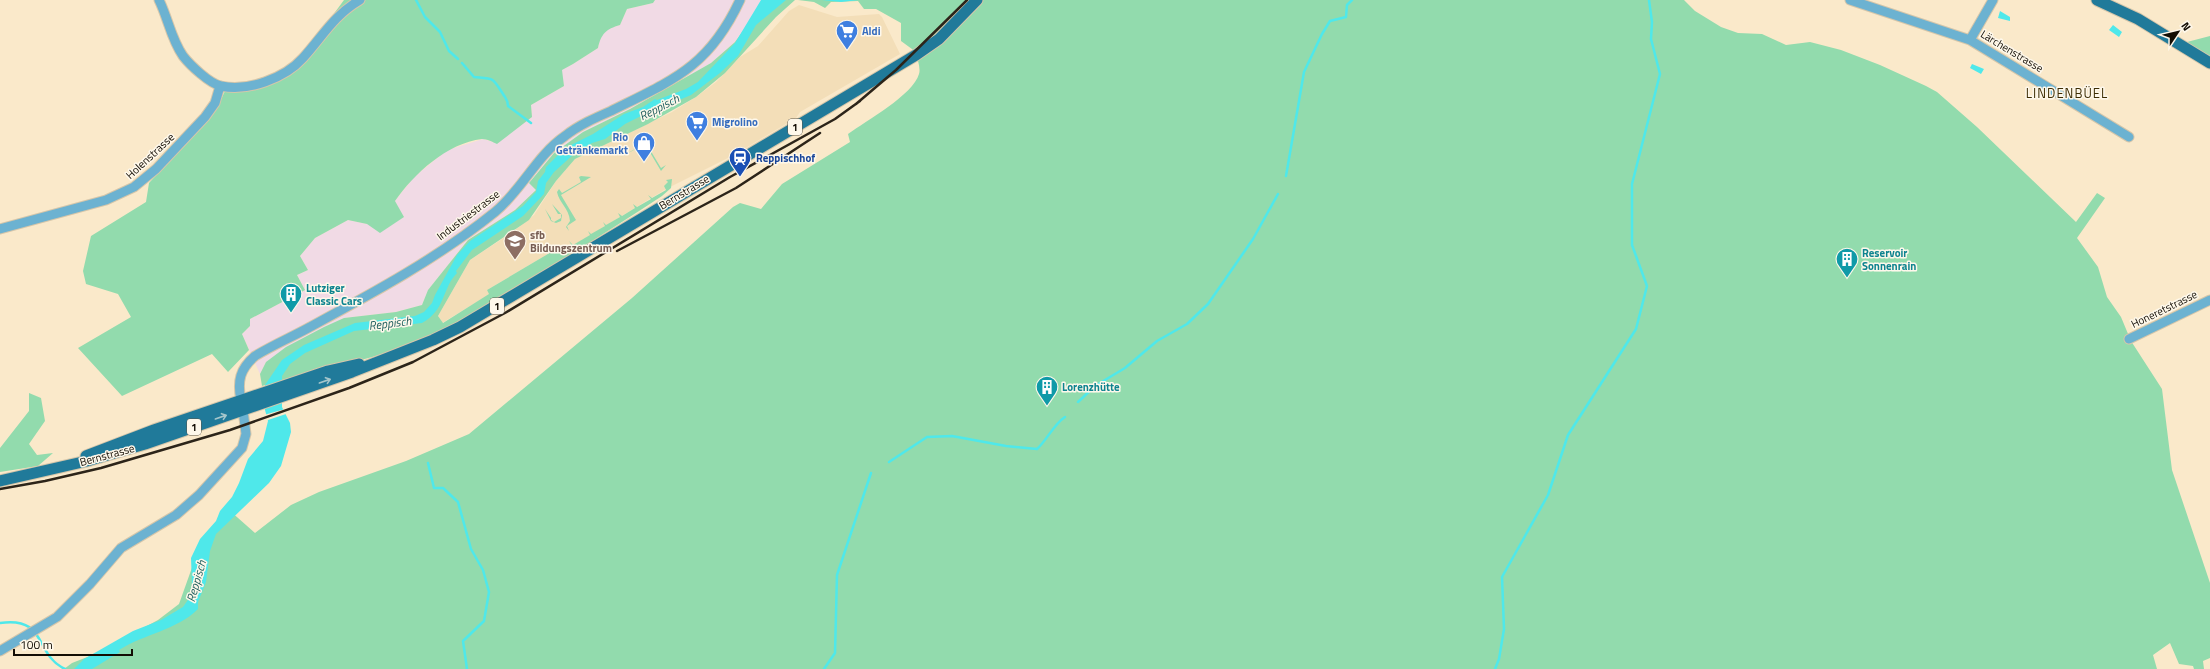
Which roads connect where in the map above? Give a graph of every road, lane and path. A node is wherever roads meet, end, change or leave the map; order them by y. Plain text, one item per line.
1 (159, 0) edge
2 (360, 0) edge
3 (740, 0) edge
4 (977, 0) edge
5 (1850, 0) edge
6 (1992, 0) edge
7 (2097, 0) edge
8 (1874, 4) edge
9 (1970, 40) junction
10 (2210, 63) edge
11 (220, 86) junction
12 (2129, 137) dead end
13 (0, 229) edge
14 (2210, 300) edge
15 (2130, 340) dead end
16 (242, 405) junction
17 (0, 481) edge
18 (0, 651) edge

1 - 11 street
2 - 11 street
3 - 16 street, Industriestrasse
4 - 16 main road, Bernstrasse / 1
5 - 8 street, Lärchenstrasse
6 - 9 street
7 - 10 main road
8 - 9 street, Lärchenstrasse
9 - 12 street, Lärchenstrasse
11 - 13 street, Holenstrasse
14 - 15 street, Honeretstrasse
16 - 17 main road, Bernstrasse / 1
16 - 18 street, Industriestrasse

